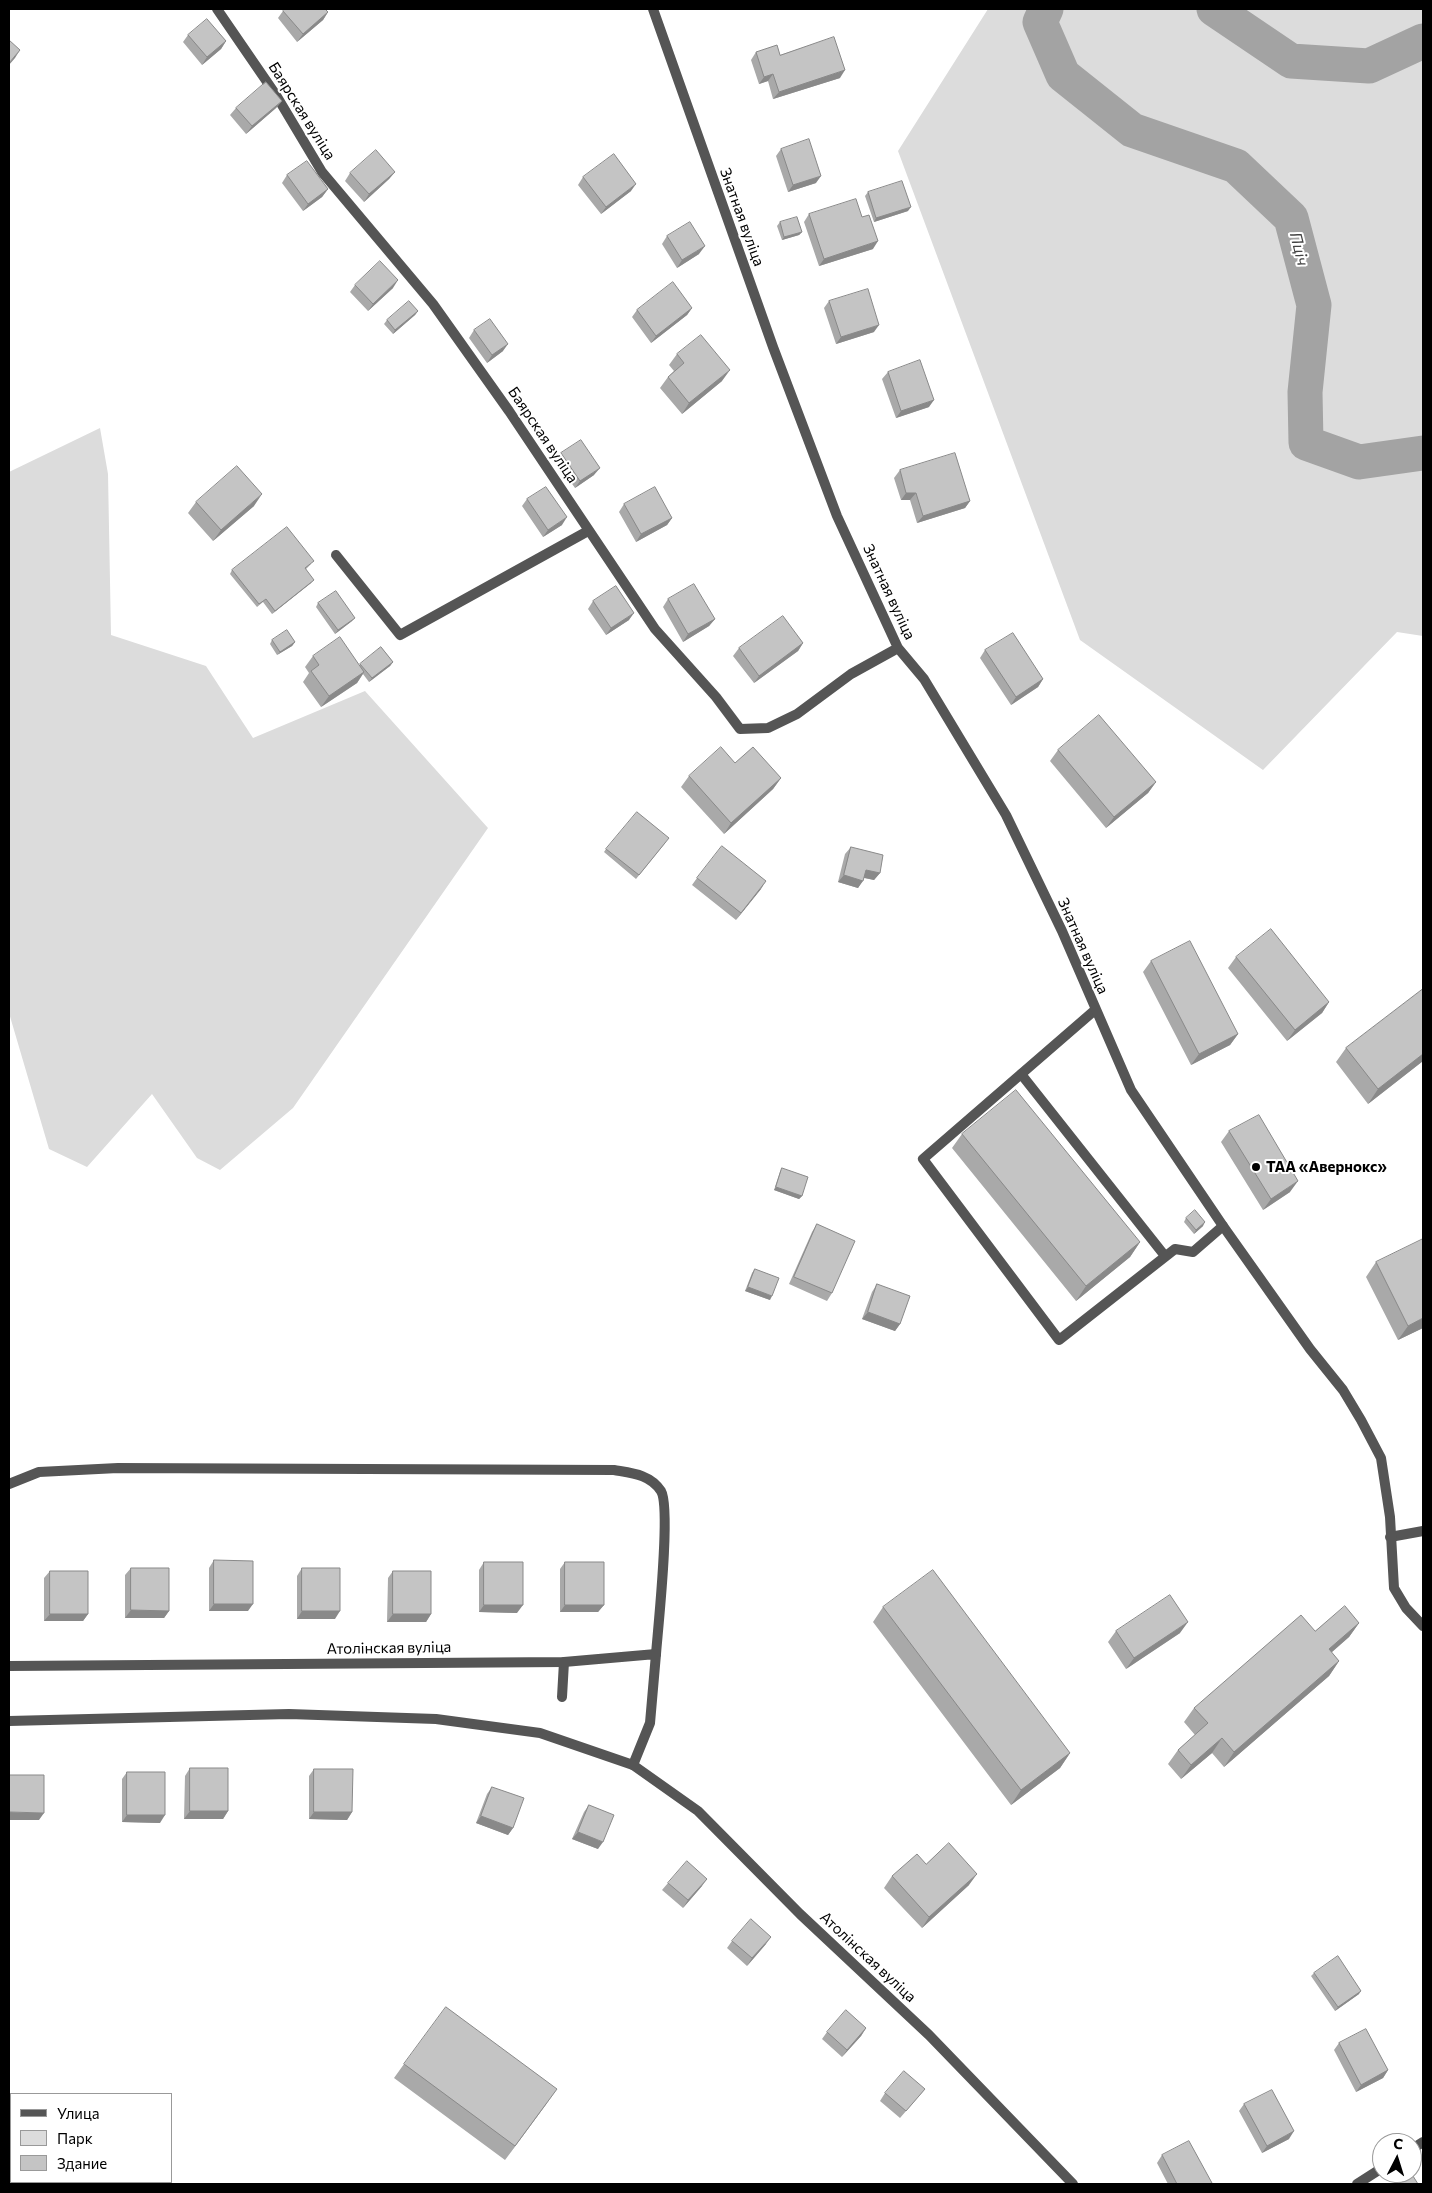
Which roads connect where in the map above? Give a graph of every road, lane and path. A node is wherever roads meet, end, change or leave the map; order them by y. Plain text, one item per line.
1 (218, 9) edge
2 (653, 9) edge
3 (588, 531) junction
4 (336, 555) dead end
5 (898, 648) junction
6 (1095, 1010) junction
7 (1021, 1074) junction
8 (1223, 1226) junction
9 (1165, 1256) junction
10 (9, 1484) edge
11 (1423, 1531) edge
12 (1390, 1537) junction
13 (1423, 1626) edge
14 (656, 1654) junction
15 (564, 1662) junction
16 (9, 1666) edge
17 (562, 1697) dead end
18 (9, 1721) edge
19 (633, 1765) junction
20 (1372, 2174) edge
21 (1073, 2184) edge
22 (1357, 2184) edge

1 - 3 street, Баярская вуліца
2 - 5 street, Знатная вуліца
3 - 4 street
3 - 5 street, Баярская вуліца
5 - 6 street, Знатная вуліца
6 - 7 street
6 - 8 street, Знатная вуліца
7 - 9 street
7 - 9 street
8 - 9 street
8 - 12 street, Знатная вуліца
10 - 14 street
11 - 12 street
12 - 13 street, Знатная вуліца
14 - 15 street, Атолінская вуліца
14 - 19 street
15 - 16 street, Атолінская вуліца
15 - 17 street
18 - 19 street, Атолінская вуліца
19 - 21 street, Атолінская вуліца
20 - 22 street

